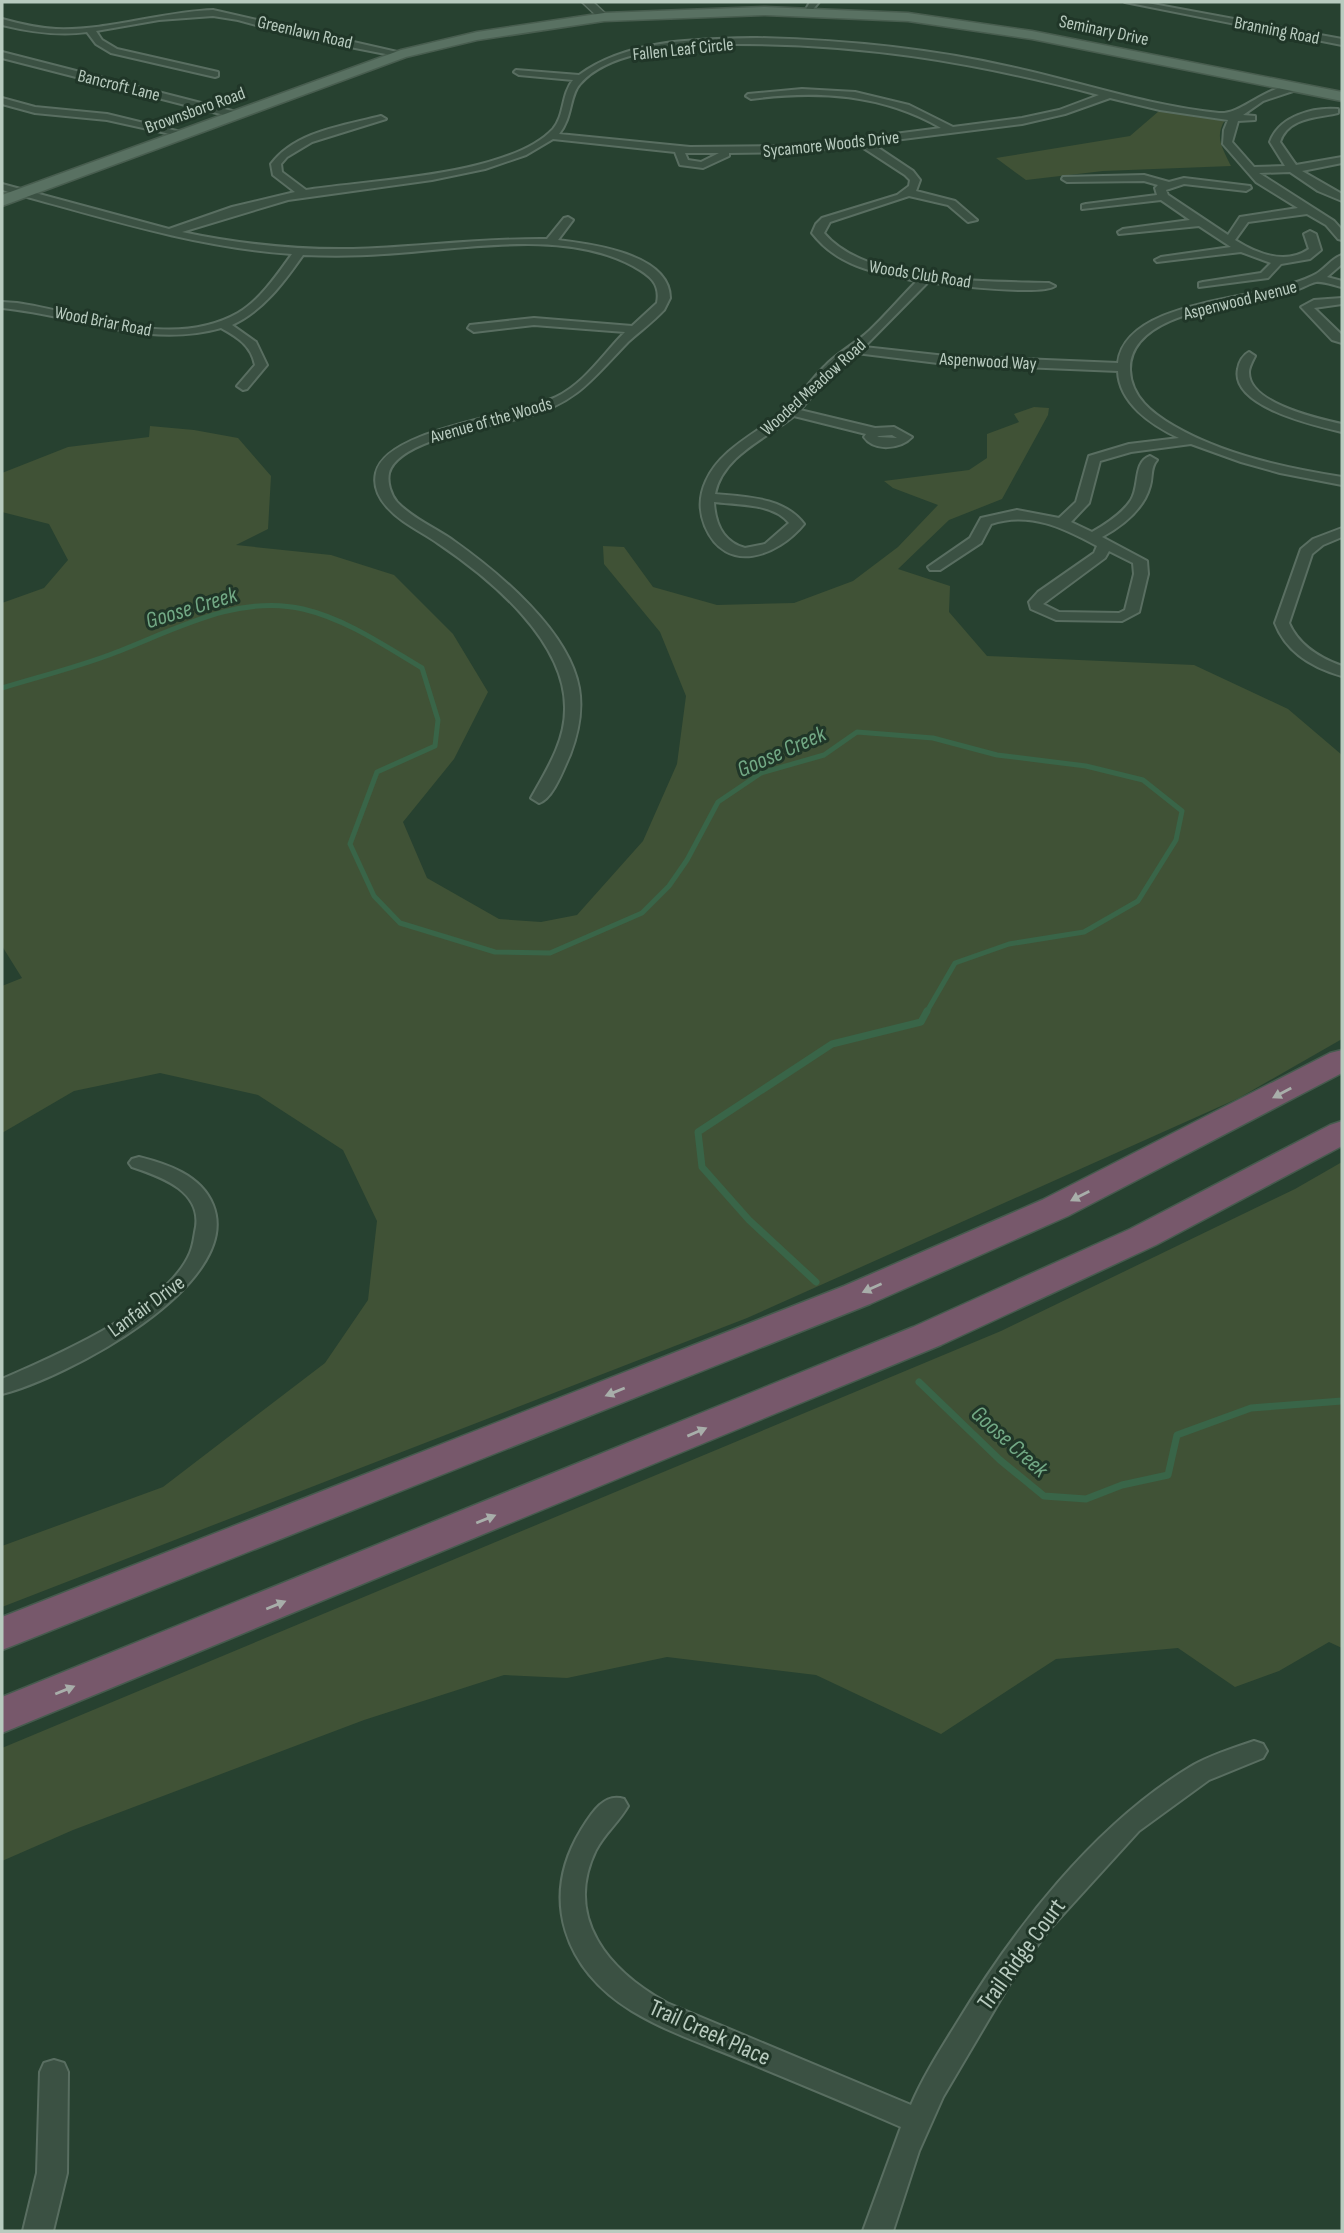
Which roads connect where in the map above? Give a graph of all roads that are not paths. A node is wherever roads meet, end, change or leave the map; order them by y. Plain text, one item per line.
1 (587, 2) edge
2 (1129, 2) edge
3 (811, 7) edge
4 (604, 17) junction
5 (2, 22) edge
6 (91, 31) junction
7 (1342, 42) edge
8 (401, 54) junction
9 (2, 55) edge
10 (519, 72) dead end
11 (215, 74) dead end
12 (581, 78) junction
13 (1293, 88) junction
14 (751, 96) dead end
15 (1108, 96) junction
16 (2, 101) edge
17 (1338, 104) edge
18 (236, 115) junction
19 (81, 116) junction
20 (1234, 116) junction
21 (1251, 118) junction
22 (381, 119) dead end
23 (951, 131) junction
24 (184, 134) junction
25 (551, 136) junction
26 (167, 140) junction
27 (1240, 141) junction
28 (862, 142) junction
29 (1342, 160) edge
30 (1293, 168) junction
31 (1251, 170) junction
32 (1067, 179) dead end
33 (1165, 184) junction
34 (1246, 188) dead end
35 (24, 193) junction
36 (303, 193) junction
37 (909, 193) junction
38 (3, 194) edge
39 (1163, 197) junction
40 (1342, 198) edge
41 (1086, 207) dead end
42 (1309, 210) junction
43 (568, 220) dead end
44 (972, 220) dead end
45 (1201, 222) junction
46 (171, 232) junction
47 (1123, 232) dead end
48 (1310, 234) dead end
49 (157, 237) junction
50 (1342, 237) edge
51 (1230, 241) junction
52 (550, 243) junction
53 (1242, 249) junction
54 (298, 254) junction
55 (1342, 258) edge
56 (1161, 260) dead end
57 (1278, 260) junction
58 (926, 278) junction
59 (1318, 278) junction
60 (1342, 284) edge
61 (1203, 285) dead end
62 (1049, 286) dead end
63 (1342, 300) edge
64 (2, 305) edge
65 (221, 324) junction
66 (474, 328) dead end
67 (634, 330) junction
68 (1342, 339) edge
69 (854, 349) junction
70 (1249, 356) dead end
71 (1122, 367) junction
72 (243, 386) dead end
73 (791, 411) junction
74 (1342, 428) edge
75 (875, 432) dead end
76 (1188, 442) junction
77 (1124, 450) junction
78 (1150, 460) junction
79 (1342, 481) edge
80 (707, 497) junction
81 (1063, 522) junction
82 (1342, 532) edge
83 (1098, 541) junction
84 (936, 567) dead end
85 (1342, 671) edge
86 (538, 798) dead end
87 (1342, 1060) edge
88 (1342, 1132) edge
89 (139, 1163) dead end
90 (2, 1387) edge
91 (2, 1634) edge
92 (2, 1716) edge
93 (1254, 1751) dead end
94 (615, 1806) dead end
95 (54, 2072) dead end
96 (918, 2121) junction
97 (38, 2231) edge
98 (878, 2231) edge

1 - 4 street
2 - 7 street, Branning Road
3 - 4 main road, Seminary Drive
3 - 13 main road, Seminary Drive
4 - 8 main road, Seminary Drive
5 - 6 street, Greenlawn Road
6 - 8 street, Greenlawn Road
6 - 11 street
8 - 18 main road, Brownsboro Road
9 - 18 street, Bancroft Lane
10 - 12 street
12 - 15 street, Fallen Leaf Circle
12 - 25 street
13 - 17 main road, Seminary Drive
13 - 20 street
13 - 21 street
14 - 23 street
15 - 20 street, Fallen Leaf Circle
15 - 23 street, Sycamore Woods Drive
16 - 19 street
17 - 30 street
18 - 24 main road, Brownsboro Road
19 - 24 street
19 - 26 street
20 - 21 street, Fallen Leaf Circle
20 - 27 street
21 - 27 street
22 - 36 street
23 - 28 street, Sycamore Woods Drive
24 - 26 main road, Brownsboro Road
25 - 28 street, Sycamore Woods Drive
25 - 36 street
26 - 35 main road, Brownsboro Road
27 - 31 street
28 - 37 street
29 - 30 street
30 - 31 street
30 - 40 street
31 - 42 street
32 - 33 street
33 - 34 street
33 - 39 street
35 - 38 main road, Brownsboro Road
35 - 46 street, Avenue of the Woods
36 - 46 street
37 - 44 street
37 - 58 street, Woods Club Road
38 - 49 street, Avenue of the Woods
39 - 41 street
39 - 45 street
42 - 50 street
42 - 51 street
43 - 52 street
45 - 47 street
45 - 51 street
46 - 49 street
46 - 54 street, Avenue of the Woods
48 - 57 street
49 - 54 street, Avenue of the Woods
51 - 53 street
52 - 54 street, Avenue of the Woods
52 - 67 street, Avenue of the Woods
53 - 56 street
53 - 57 street
54 - 65 street, Wood Briar Road
55 - 59 street, Aspenwood Avenue
57 - 61 street
58 - 62 street, Woods Club Road
58 - 69 street, Wooded Meadow Road
59 - 60 street
59 - 71 street, Aspenwood Avenue
63 - 68 street
64 - 65 street, Wood Briar Road
65 - 72 street
66 - 67 street
67 - 86 street, Avenue of the Woods
69 - 71 street, Aspenwood Way
69 - 73 street, Wooded Meadow Road
70 - 74 street
71 - 76 street
73 - 75 street
73 - 80 street, Wooded Meadow Road
76 - 77 street
76 - 78 street
76 - 79 street
77 - 78 street
77 - 81 street
78 - 83 street
80 - 80 street
81 - 83 street
81 - 84 street
82 - 85 street
83 - 83 street
87 -> 91 highway
92 -> 88 highway
89 - 90 street, Lanfair Drive
93 - 96 street, Trail Ridge Court
94 - 96 street, Trail Creek Place
95 - 97 street
96 - 98 street, Trail Ridge Court

